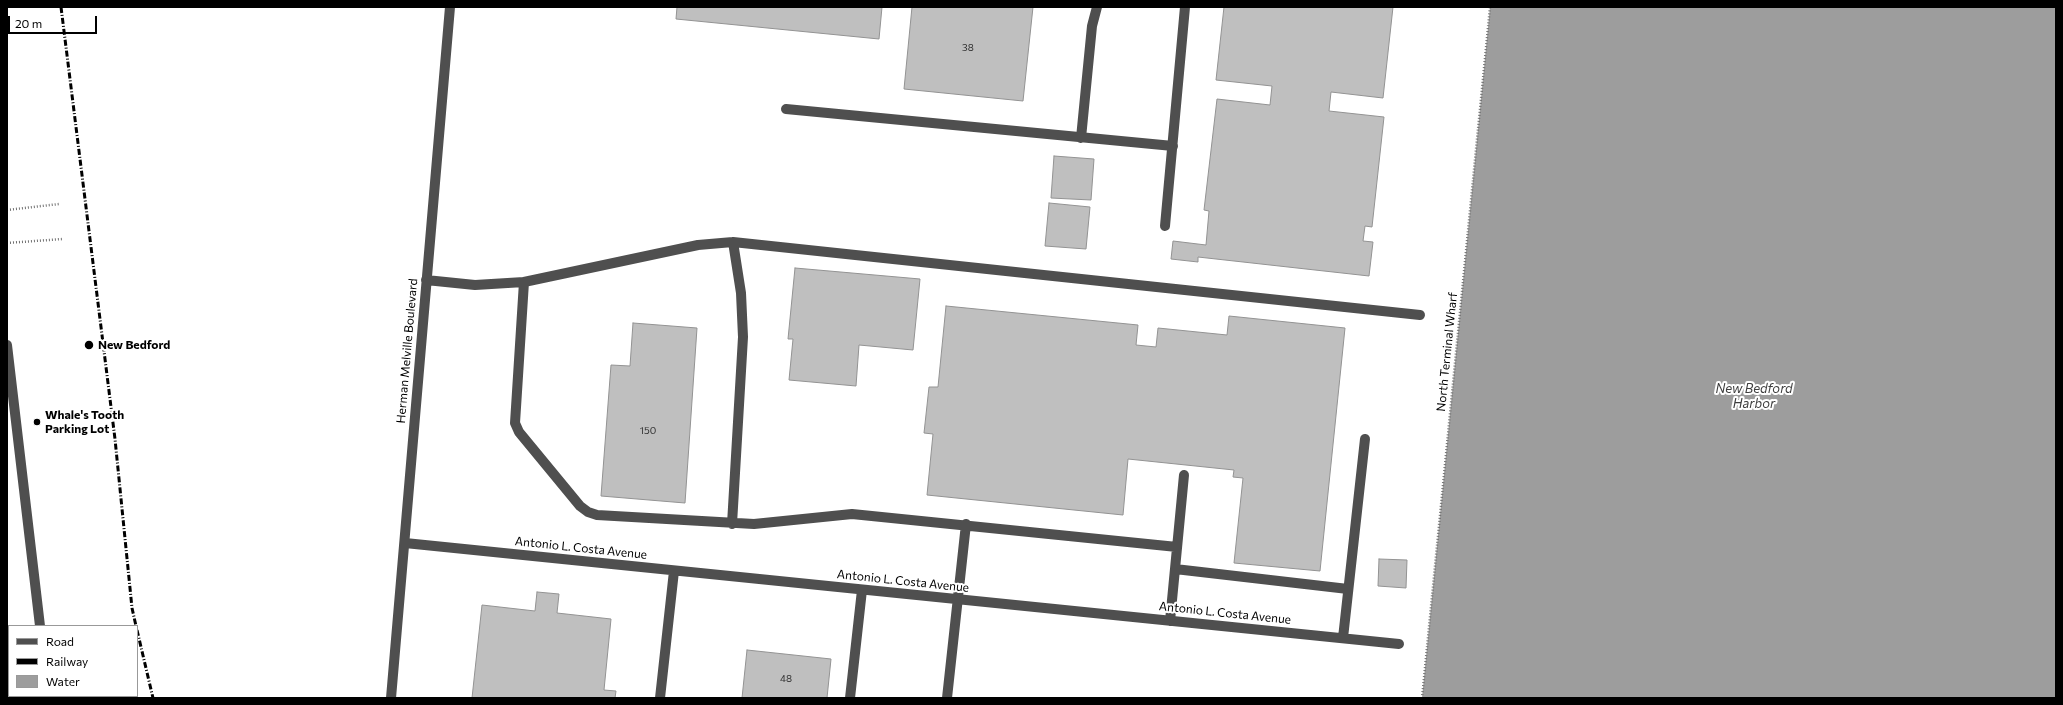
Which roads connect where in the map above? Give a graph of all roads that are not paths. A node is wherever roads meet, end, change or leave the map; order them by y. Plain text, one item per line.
1 (450, 7) edge
2 (1097, 7) edge
3 (1186, 7) edge
4 (786, 109) dead end
5 (1081, 138) junction
6 (1173, 146) junction
7 (1165, 226) dead end
8 (734, 242) junction
9 (426, 280) junction
10 (524, 282) junction
11 (1420, 315) dead end
12 (7, 345) edge
13 (1364, 439) dead end
14 (1184, 475) dead end
15 (732, 524) junction
16 (966, 524) junction
17 (405, 543) junction
18 (1177, 547) junction
19 (1175, 569) junction
20 (674, 571) junction
21 (1348, 589) junction
22 (862, 590) junction
23 (957, 599) junction
24 (1170, 621) junction
25 (40, 625) edge
26 (1344, 638) junction
27 (1399, 644) dead end
28 (391, 698) edge
29 (660, 698) edge
30 (850, 698) edge
31 (947, 698) edge

1 - 9 street, Herman Melville Boulevard
2 - 5 street
3 - 6 street
4 - 5 street
5 - 6 street
6 - 7 street
8 - 10 street
8 - 11 street
8 - 15 street
9 - 10 street
9 - 17 street, Herman Melville Boulevard
10 - 15 street
12 - 25 street
13 - 21 street
14 - 18 street
15 - 16 street
16 - 18 street
16 - 23 street
17 - 20 street, Antonio L. Costa Avenue
17 - 28 street, Herman Melville Boulevard
18 - 19 street
19 - 21 street
19 - 24 street
20 - 22 street, Antonio L. Costa Avenue
20 - 29 street
21 - 26 street
22 - 23 street, Antonio L. Costa Avenue
22 - 30 street
23 - 24 street, Antonio L. Costa Avenue
23 - 31 street
24 - 26 street, Antonio L. Costa Avenue
26 - 27 street, Antonio L. Costa Avenue

